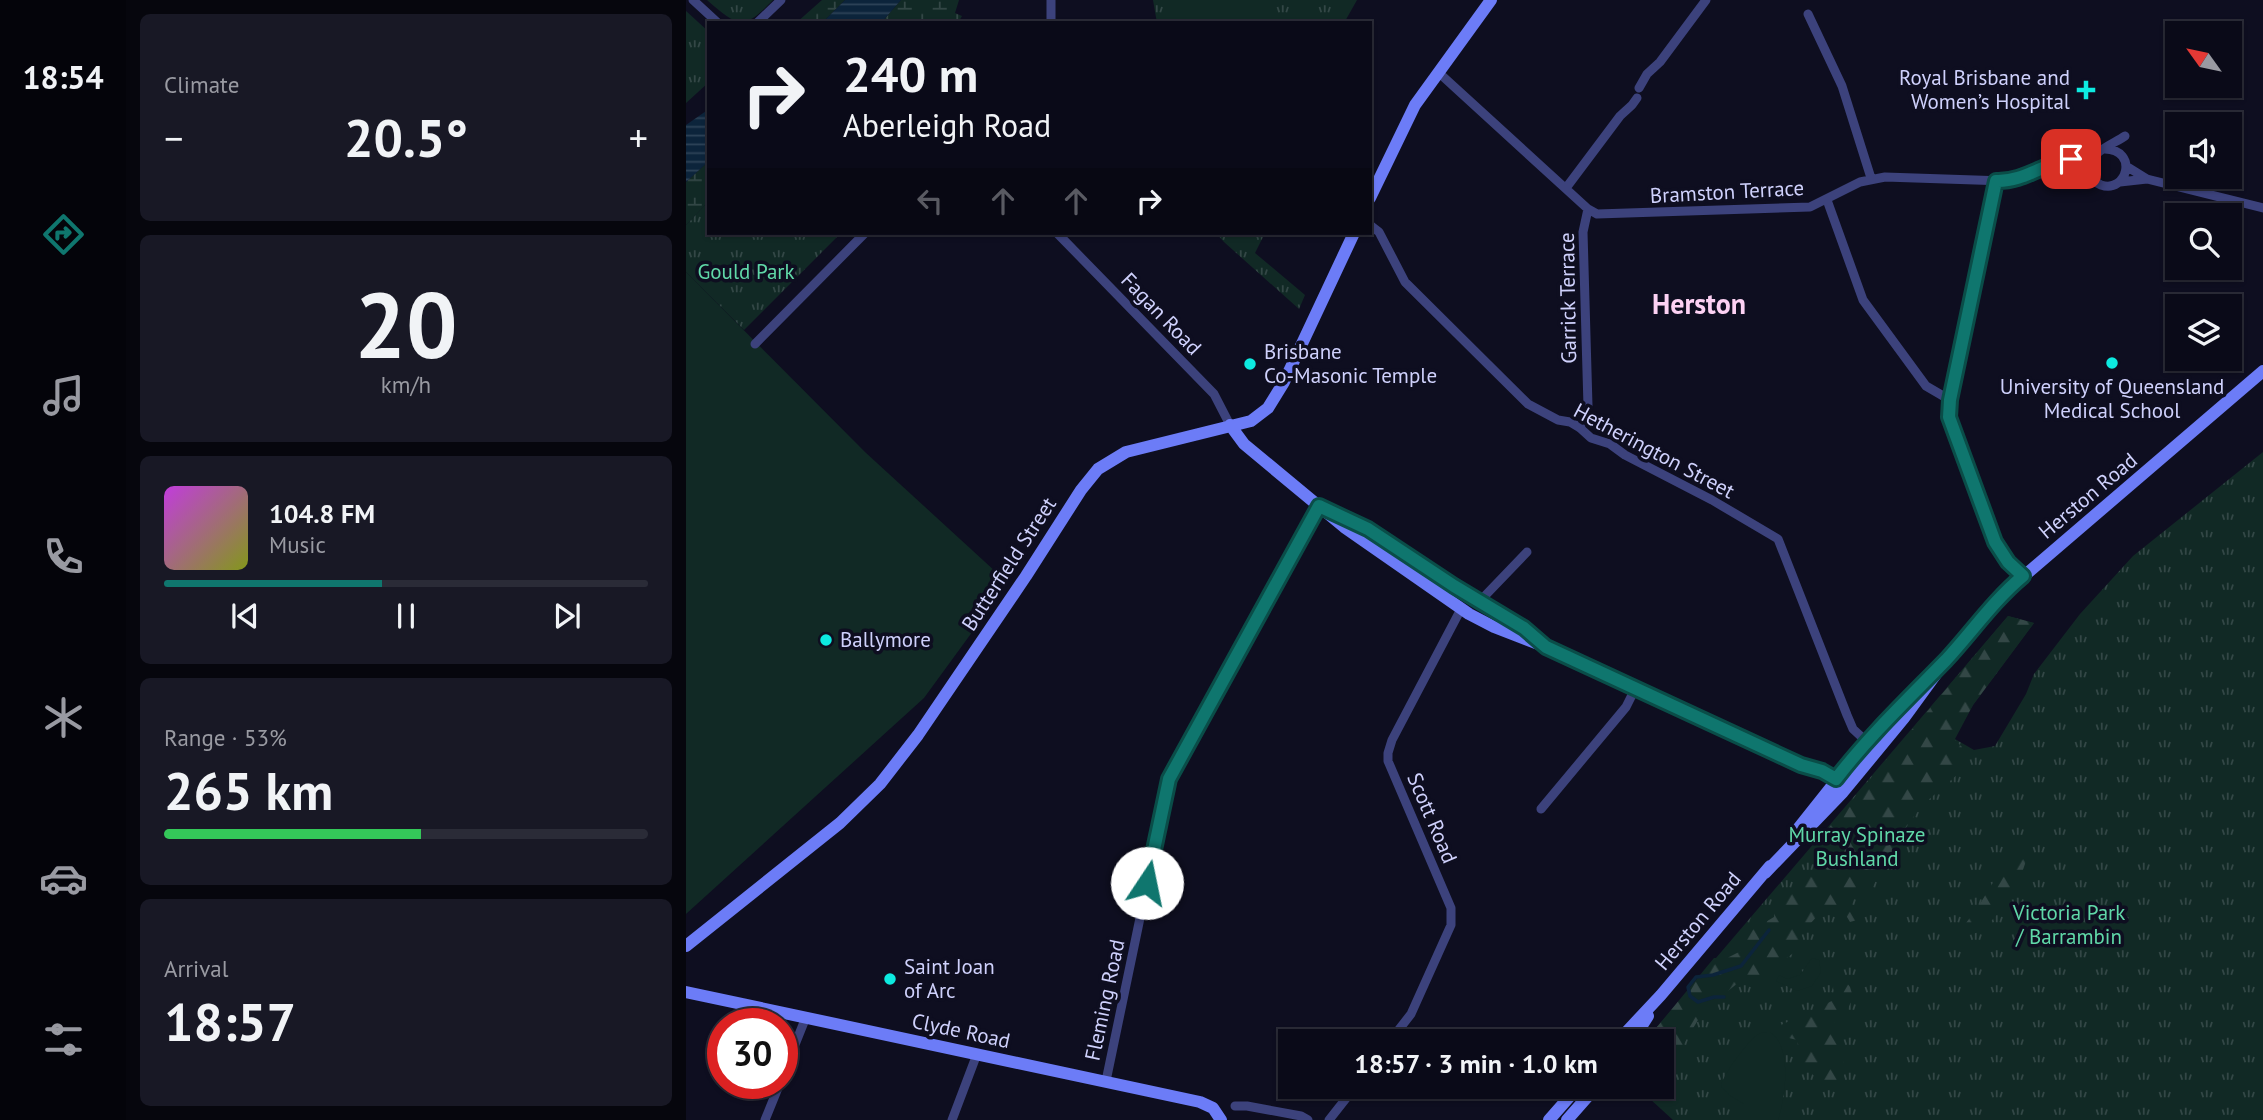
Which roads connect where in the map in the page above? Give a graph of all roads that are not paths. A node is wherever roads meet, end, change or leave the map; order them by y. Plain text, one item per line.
1 (693, 0) edge
2 (781, 0) edge
3 (1051, 0) edge
4 (1491, 0) edge
5 (1706, 0) edge
6 (1808, 14) dead end
7 (716, 21) edge
8 (759, 21) edge
9 (1051, 21) edge
10 (1438, 72) junction
11 (2105, 149) junction
12 (2094, 155) junction
13 (2062, 160) junction
14 (2126, 163) junction
15 (2090, 173) junction
16 (1871, 178) junction
17 (2147, 179) junction
18 (1996, 181) junction
19 (2120, 182) junction
20 (1566, 188) junction
21 (1372, 194) edge
22 (1826, 200) junction
23 (2263, 208) edge
24 (1588, 209) junction
25 (1372, 227) edge
26 (863, 235) edge
27 (1059, 235) edge
28 (1353, 235) edge
29 (755, 344) dead end
30 (2263, 371) edge
31 (1950, 400) junction
32 (1230, 425) junction
33 (1580, 428) junction
34 (1322, 508) junction
35 (1527, 552) dead end
36 (2023, 576) junction
37 (1479, 601) junction
38 (1461, 608) junction
39 (1546, 647) junction
40 (1947, 659) junction
41 (1635, 689) junction
42 (1867, 742) junction
43 (1832, 784) junction
44 (1843, 792) junction
45 (1541, 809) dead end
46 (1765, 873) junction
47 (686, 946) edge
48 (686, 992) edge
49 (1661, 995) junction
50 (806, 1017) junction
51 (1399, 1029) edge
52 (1629, 1029) edge
53 (1640, 1029) edge
54 (798, 1037) edge
55 (977, 1054) junction
56 (1106, 1081) junction
57 (774, 1099) edge
58 (1346, 1099) edge
59 (1567, 1099) edge
60 (1585, 1099) edge
61 (1235, 1106) dead end
62 (765, 1120) edge
63 (952, 1120) edge
64 (1221, 1120) edge
65 (1308, 1120) edge
66 (1329, 1120) edge
67 (1549, 1120) edge
68 (1567, 1120) edge

1 - 7 street
2 - 8 street
3 - 9 street
4 - 10 street
5 - 20 street
6 - 16 street
10 - 20 street
10 - 21 street
11 - 12 street
11 - 14 street
11 - 14 street
12 - 13 street, Bramston Terrace
12 - 15 street
13 - 15 street
13 - 18 street, Bramston Terrace
14 - 17 street
14 - 19 street
15 - 19 street
16 - 18 street, Bramston Terrace
16 - 22 street, Bramston Terrace
17 - 19 street
17 - 23 street
18 - 31 street
20 - 24 street
22 - 24 street, Bramston Terrace
22 - 31 street
24 - 33 street, Garrick Terrace
25 - 33 street, Hetherington Street
26 - 29 street
27 - 32 street, Fagan Road
28 - 32 street, Butterfield Street
30 - 36 street, Herston Road
31 - 36 street
32 - 34 street
32 - 47 street, Butterfield Street
33 - 42 street, Hetherington Street
34 - 37 street
34 - 38 street
34 - 56 street, Fleming Road
35 - 37 street
36 - 40 street, Herston Road
37 - 39 street
38 - 39 street
38 - 51 street, Scott Road
39 - 41 street
40 - 42 street, Herston Road
40 - 44 street, Herston Road
41 - 43 street
41 - 45 street
42 - 43 street, Herston Road
43 - 44 street
43 - 46 street, Herston Road
44 - 46 street, Herston Road
46 - 49 street, Herston Road
48 - 50 street, Clyde Road
49 - 52 street, Herston Road
49 - 53 street, Herston Road
50 - 54 street
50 - 55 street, Clyde Road
55 - 56 street, Clyde Road
55 - 63 street
56 - 64 street, Clyde Road
57 - 62 street
58 - 66 street
59 - 67 street
60 - 68 street
61 - 65 street

